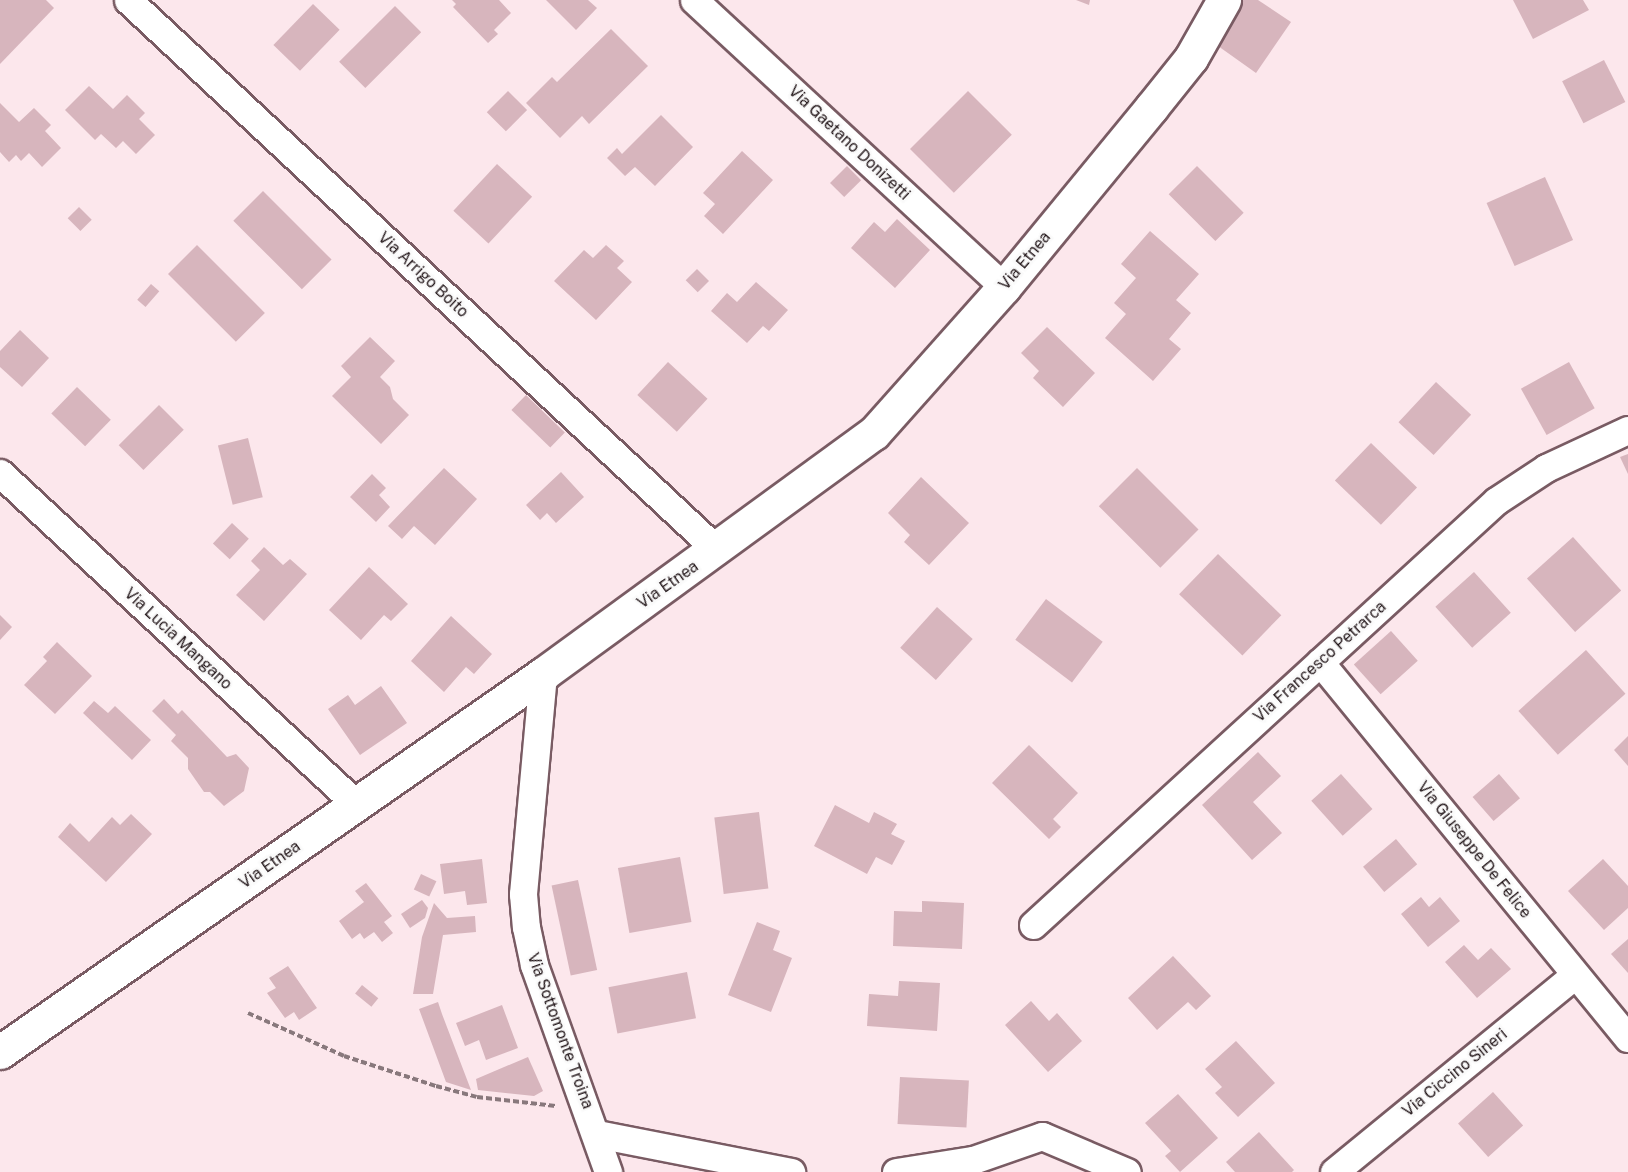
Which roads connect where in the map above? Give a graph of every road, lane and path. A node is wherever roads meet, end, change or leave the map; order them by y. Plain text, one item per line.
1 (128, 0) edge
2 (694, 0) edge
3 (1224, 0) edge
4 (1004, 287) junction
5 (1628, 430) edge
6 (0, 473) edge
7 (717, 550) junction
8 (1320, 662) junction
9 (543, 674) junction
10 (357, 805) junction
11 (1033, 925) dead end
12 (1575, 975) junction
13 (248, 1013) dead end
14 (1628, 1038) edge
15 (0, 1052) edge
16 (593, 1122) junction
17 (608, 1172) edge
18 (791, 1172) edge
19 (896, 1172) edge
20 (1127, 1172) edge
21 (1334, 1172) edge

1 - 7 street, Via Arrigo Boito
2 - 4 street, Via Gaetano Donizetti
3 - 4 main road, Via Etnea
4 - 7 main road, Via Etnea
5 - 8 street, Via Francesco Petrarca
6 - 10 street, Via Lucia Mangano
7 - 9 main road, Via Etnea
8 - 11 street, Via Francesco Petrarca
8 - 12 street, Via Giuseppe De Felice
9 - 10 main road, Via Etnea
9 - 16 street, Via Sottomonte Troina
10 - 15 main road, Via Etnea
12 - 14 street, Via Giuseppe De Felice
12 - 21 street, Via Ciccino Sineri
13 - 16 path
16 - 17 street, Via Sottomonte Troina
16 - 18 street
19 - 20 street

